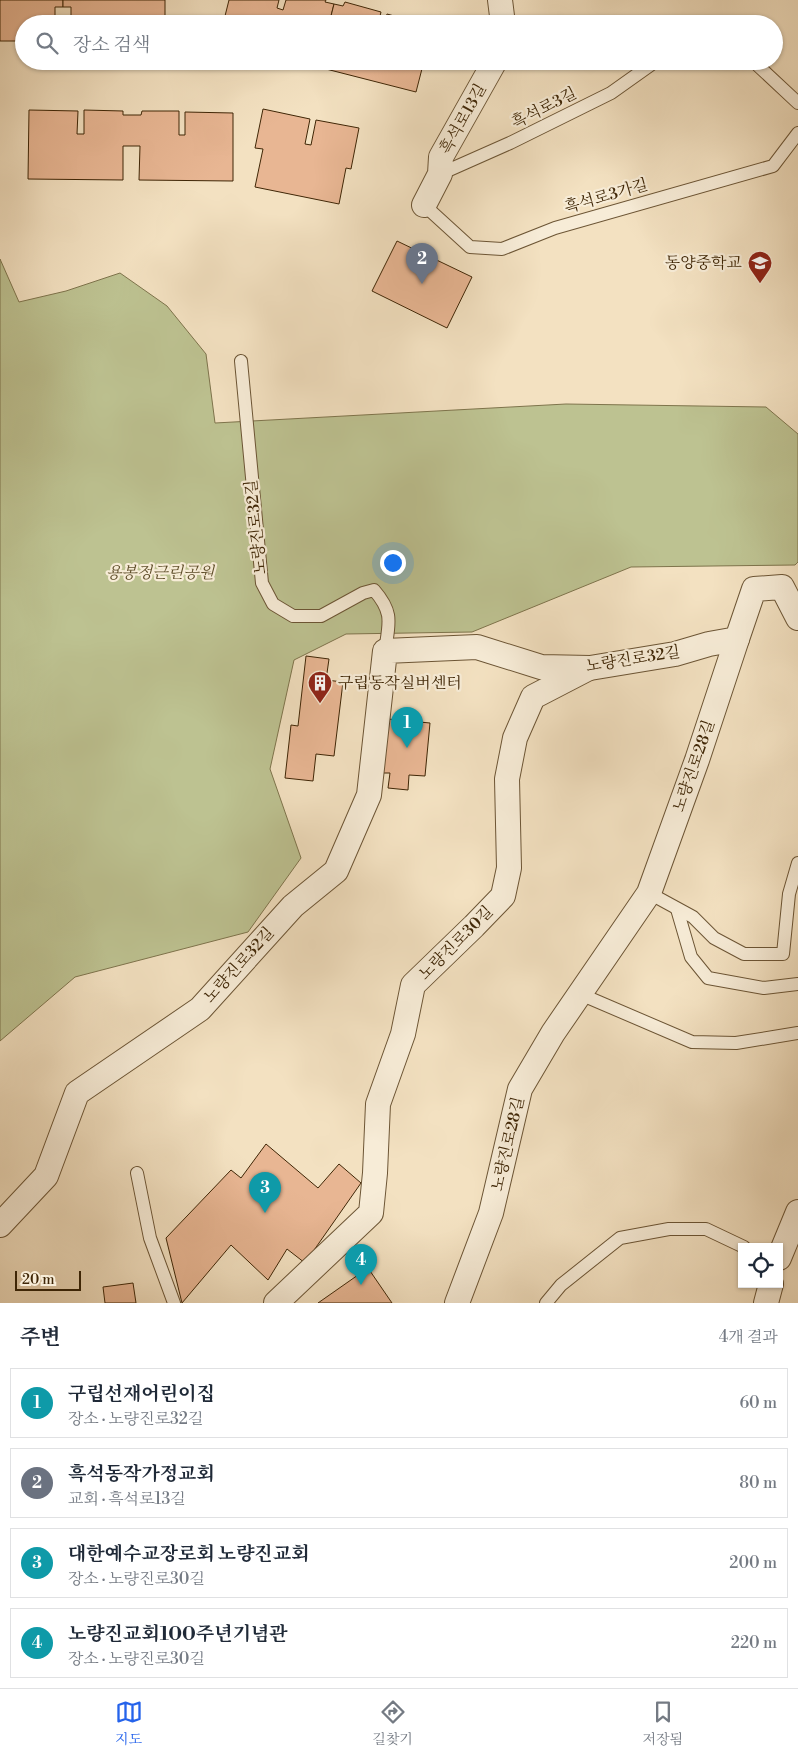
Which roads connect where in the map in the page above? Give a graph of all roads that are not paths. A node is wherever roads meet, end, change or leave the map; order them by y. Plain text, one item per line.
1 (491, 70) edge
2 (643, 70) edge
3 (763, 70) edge
4 (798, 103) edge
5 (798, 133) edge
6 (440, 174) junction
7 (424, 205) joint
8 (241, 361) dead end
9 (798, 618) edge
10 (737, 639) junction
11 (386, 651) junction
12 (590, 668) junction
13 (798, 864) edge
14 (649, 893) junction
15 (677, 909) junction
16 (798, 984) edge
17 (580, 994) junction
18 (798, 1034) edge
19 (137, 1173) dead end
20 (797, 1218) edge
21 (0, 1225) edge
22 (738, 1244) edge
23 (783, 1249) edge
24 (770, 1288) edge
25 (174, 1303) edge
26 (276, 1303) edge
27 (457, 1303) edge
28 (546, 1303) edge
29 (766, 1303) edge

1 - 6 street, 흑석로13길
2 - 6 lane, 흑석로3길
3 - 4 lane
5 - 7 lane, 흑석로3가길
6 - 7 street, 흑석로13길
8 - 11 lane, 노량진로32길
9 - 10 street
10 - 12 street, 노량진로32길
10 - 14 street, 노량진로28길
11 - 12 street, 노량진로32길
11 - 21 street, 노량진로32길
12 - 26 street, 노량진로30길
13 - 15 lane
14 - 15 lane
14 - 17 street, 노량진로28길
15 - 16 lane
17 - 18 lane
17 - 27 street, 노량진로28길
19 - 25 lane
20 - 23 street
22 - 28 lane
24 - 29 street

